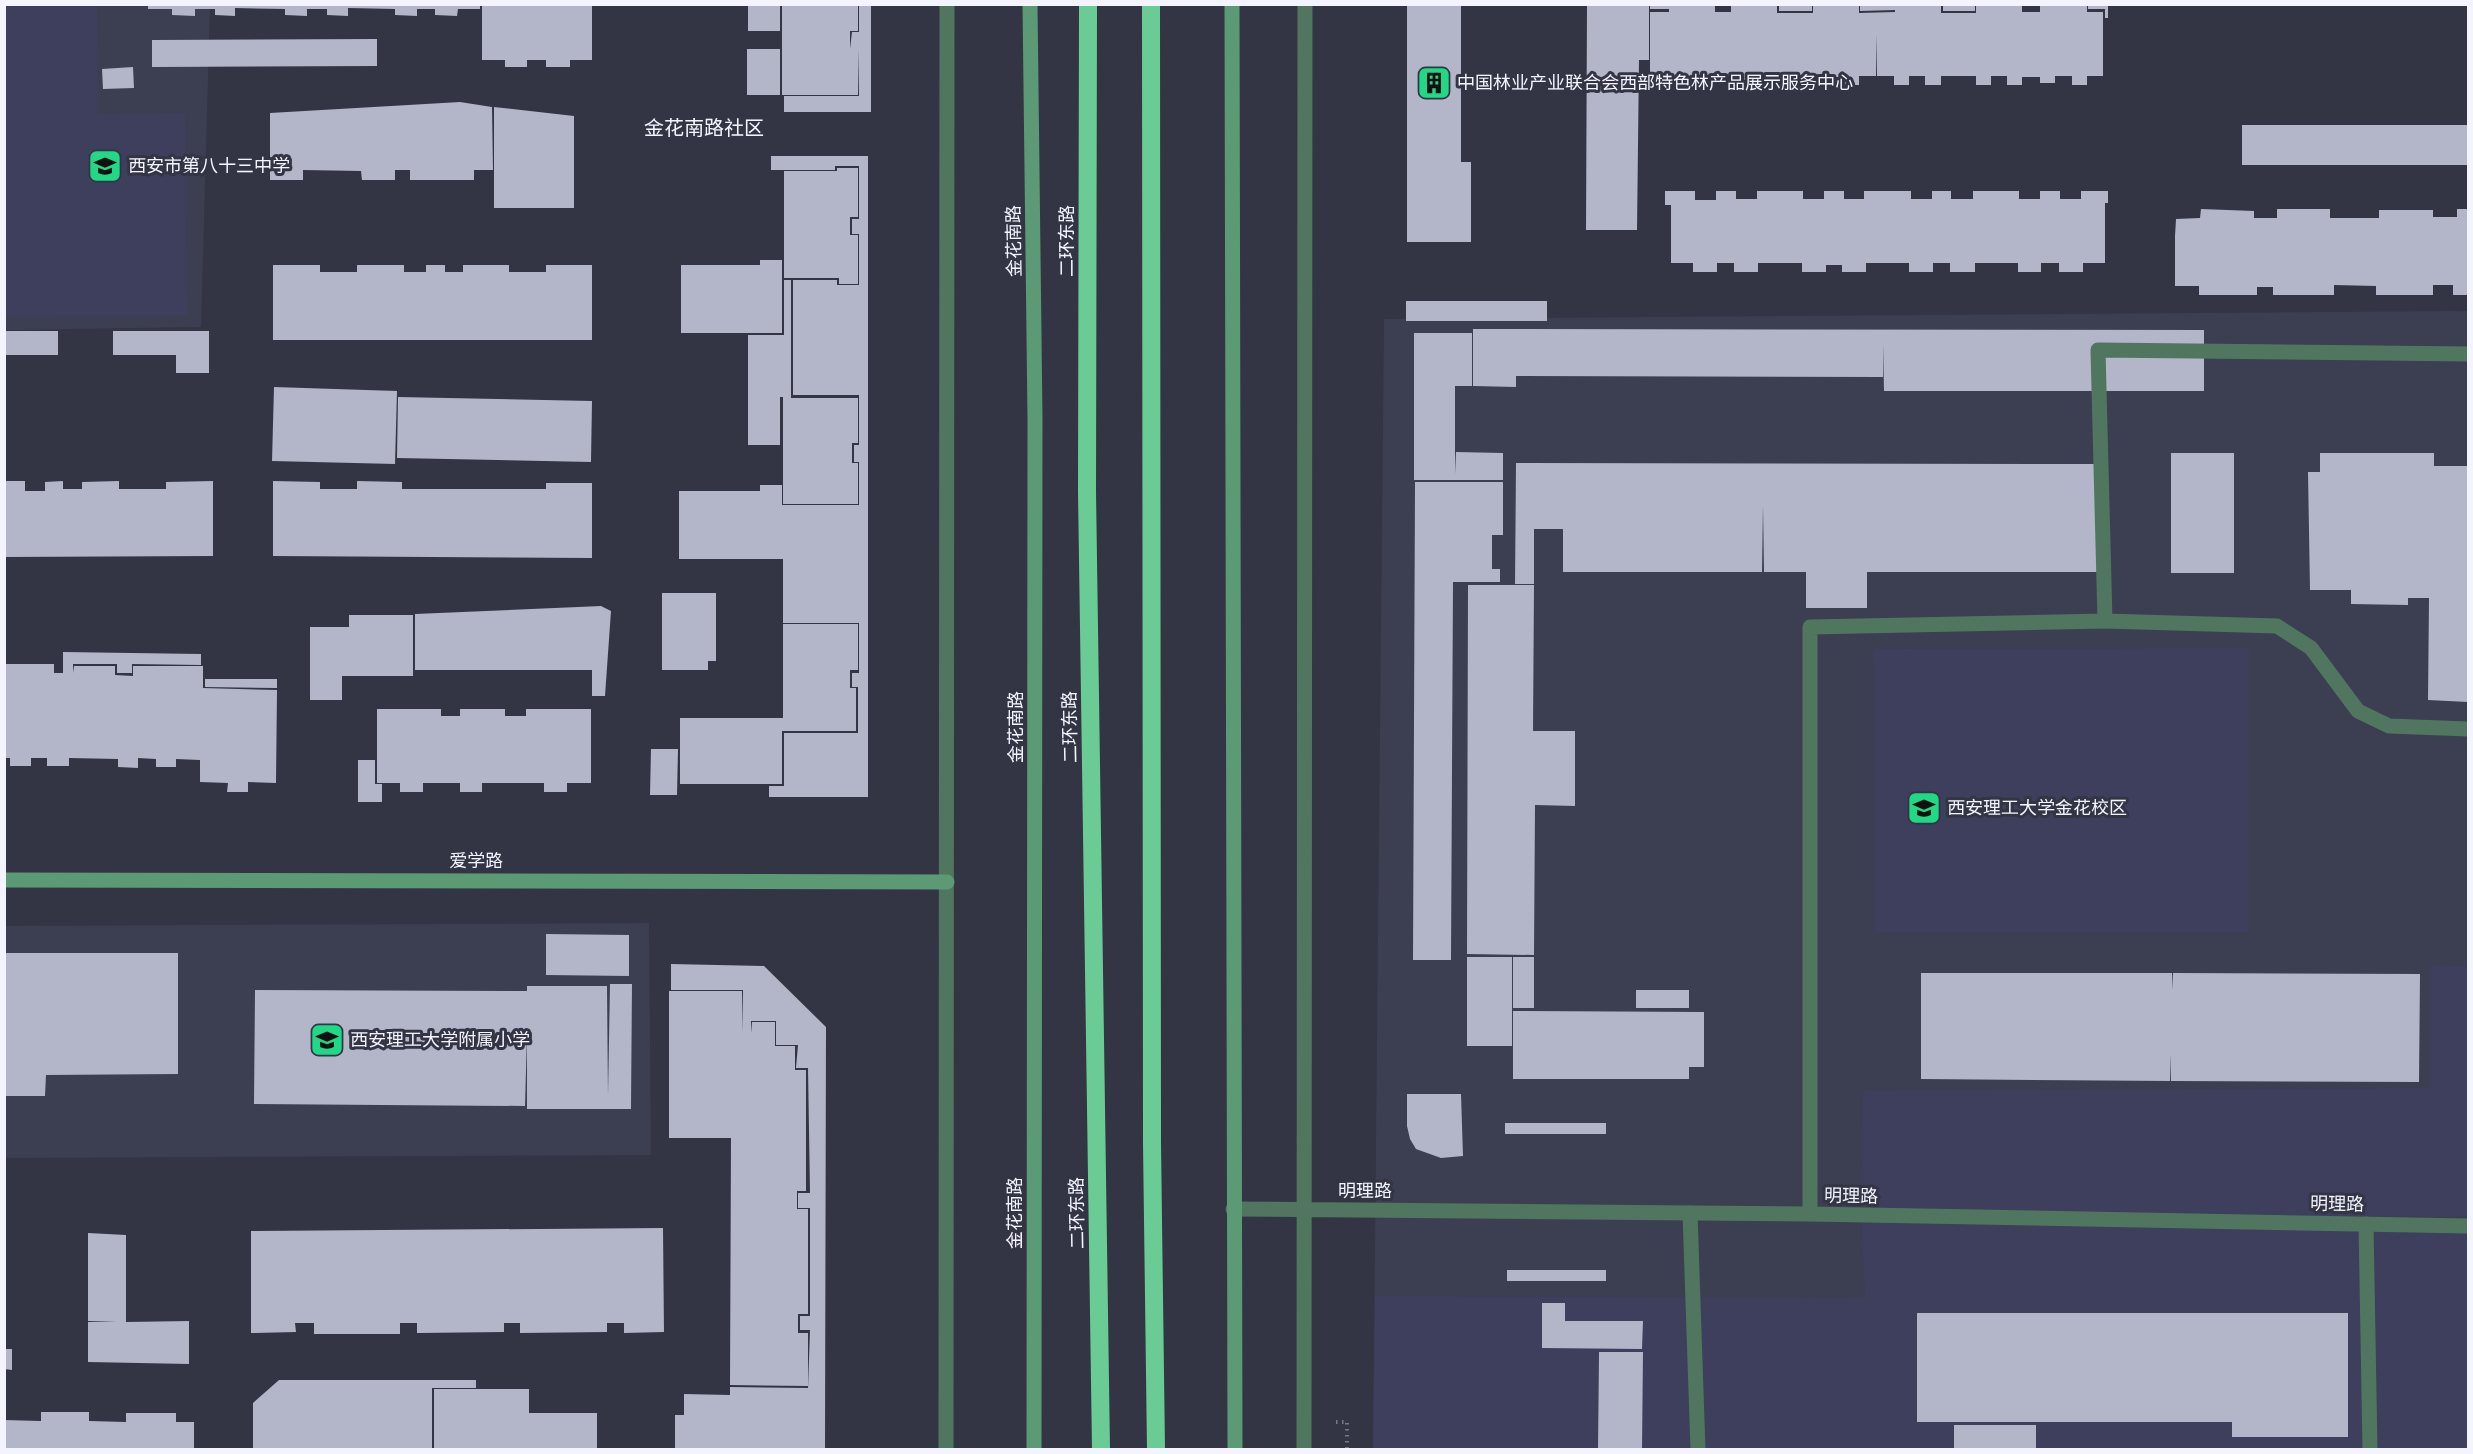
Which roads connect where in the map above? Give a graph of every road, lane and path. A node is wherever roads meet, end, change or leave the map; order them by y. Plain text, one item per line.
1 (947, 4) edge
2 (1030, 4) edge
3 (1088, 4) edge
4 (1151, 4) edge
5 (1232, 4) edge
6 (1305, 4) edge
7 (2469, 354) edge
8 (2105, 621) junction
9 (2469, 729) edge
10 (4, 880) edge
11 (946, 882) junction
12 (1233, 1209) junction
13 (1304, 1210) junction
14 (1690, 1213) junction
15 (1810, 1214) junction
16 (2366, 1224) junction
17 (2469, 1226) edge
18 (1347, 1422) dead end
19 (946, 1449) edge
20 (1034, 1449) edge
21 (1101, 1449) edge
22 (1156, 1449) edge
23 (1235, 1449) edge
24 (1304, 1449) edge
25 (1347, 1449) edge
26 (1698, 1449) edge
27 (2369, 1449) edge

1 - 11 street
2 - 20 main road, 金花南路
3 - 21 highway, 二环东路
4 - 22 highway
5 - 12 main road
6 - 13 street
7 - 8 street
8 - 9 street
8 - 15 street
10 - 11 main road, 爱学路
11 - 19 street
12 - 13 street, 明理路
12 - 23 main road
13 - 14 street, 明理路
13 - 24 street
14 - 15 street, 明理路
14 - 26 street
15 - 16 street, 明理路
16 - 17 street, 明理路
16 - 27 street
18 - 25 path

